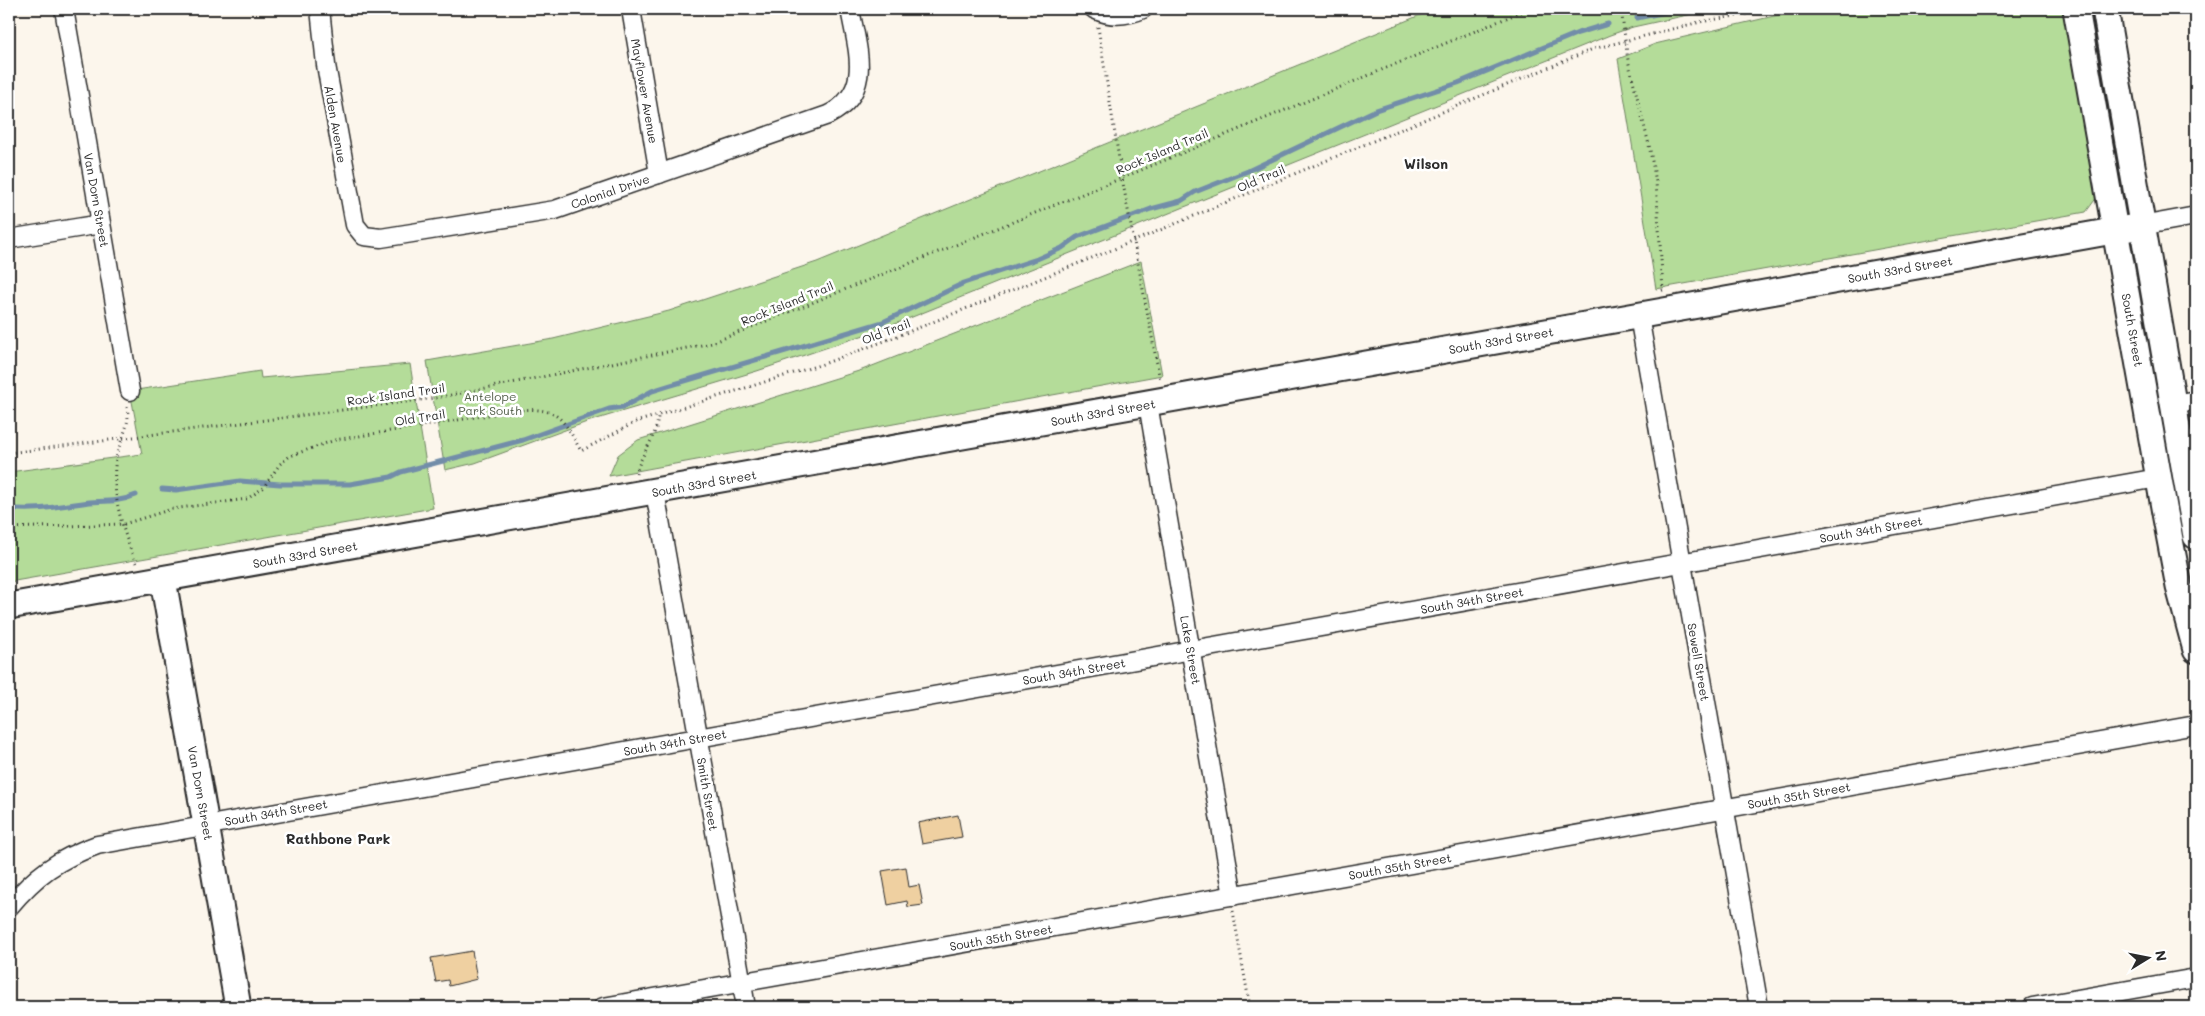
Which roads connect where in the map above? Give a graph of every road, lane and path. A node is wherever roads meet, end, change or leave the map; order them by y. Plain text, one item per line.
1 (64, 9) edge
2 (320, 9) edge
3 (631, 9) edge
4 (850, 9) edge
5 (1143, 9) edge
6 (1528, 9) edge
7 (1621, 9) edge
8 (1776, 9) edge
9 (2076, 9) edge
10 (2105, 9) edge
11 (1096, 10) edge
12 (1626, 40) junction
13 (660, 174) junction
14 (1122, 178) junction
15 (2196, 216) edge
16 (101, 224) junction
17 (2141, 226) junction
18 (2116, 230) junction
19 (364, 236) joint
20 (9, 239) edge
21 (1134, 241) junction
22 (1657, 291) dead end
23 (1639, 316) junction
24 (130, 391) joint
25 (2185, 402) edge
26 (1156, 403) junction
27 (658, 415) junction
28 (122, 439) junction
29 (9, 453) edge
30 (2158, 478) junction
31 (647, 494) junction
32 (124, 524) junction
33 (9, 528) edge
34 (2196, 536) edge
35 (1682, 563) junction
36 (152, 581) junction
37 (9, 606) edge
38 (1191, 650) junction
39 (2196, 650) edge
40 (2196, 725) edge
41 (698, 738) junction
42 (1724, 808) junction
43 (206, 825) junction
44 (1232, 896) junction
45 (9, 907) edge
46 (2196, 978) edge
47 (742, 983) junction
48 (238, 1007) edge
49 (603, 1007) edge
50 (746, 1007) edge
51 (1250, 1007) edge
52 (1759, 1007) edge
53 (2032, 1007) edge

1 - 16 street, Van Dorn Street
2 - 19 street, Alden Avenue
3 - 13 street, Mayflower Avenue
4 - 13 street, Colonial Drive
5 - 11 street
6 - 14 path, Rock Island Trail
7 - 12 path
8 - 12 path, Old Trail
9 - 18 main road, South Street
10 - 17 main road
11 - 14 path
12 - 21 path, Old Trail
12 - 22 path
13 - 19 street, Colonial Drive
14 - 21 path
14 - 28 path, Rock Island Trail
15 - 17 street, South 33rd Street
16 - 20 street
16 - 24 street, Van Dorn Street
17 - 18 main road, South 33rd Street
17 - 25 main road
18 - 23 main road, South 33rd Street
18 - 30 main road, South Street
21 - 26 path
21 - 27 path, Old Trail
23 - 26 main road, South 33rd Street
23 - 35 street, Sewell Street
24 - 28 path
25 - 34 main road
26 - 31 main road, South 33rd Street
26 - 38 street, Lake Street
27 - 31 path
27 - 32 path, Old Trail
28 - 29 path, Rock Island Trail
28 - 32 path
30 - 35 street, South 34th Street
30 - 39 main road, South Street
31 - 36 main road, South 33rd Street
31 - 41 street, Smith Street
32 - 33 path, Old Trail
32 - 36 path
35 - 38 street, South 34th Street
35 - 42 street, Sewell Street
36 - 37 main road, South 33rd Street
36 - 43 main road, Van Dorn Street
38 - 41 street, South 34th Street
38 - 44 street, Lake Street
40 - 42 street, South 35th Street
41 - 43 street, South 34th Street
41 - 47 street, Smith Street
42 - 44 street, South 35th Street
42 - 52 street, Sewell Street
43 - 45 street, South 34th Street
43 - 48 main road, Van Dorn Street
44 - 47 street, South 35th Street
44 - 51 path
46 - 53 street
47 - 49 street, South 35th Street
47 - 50 street, Smith Street

